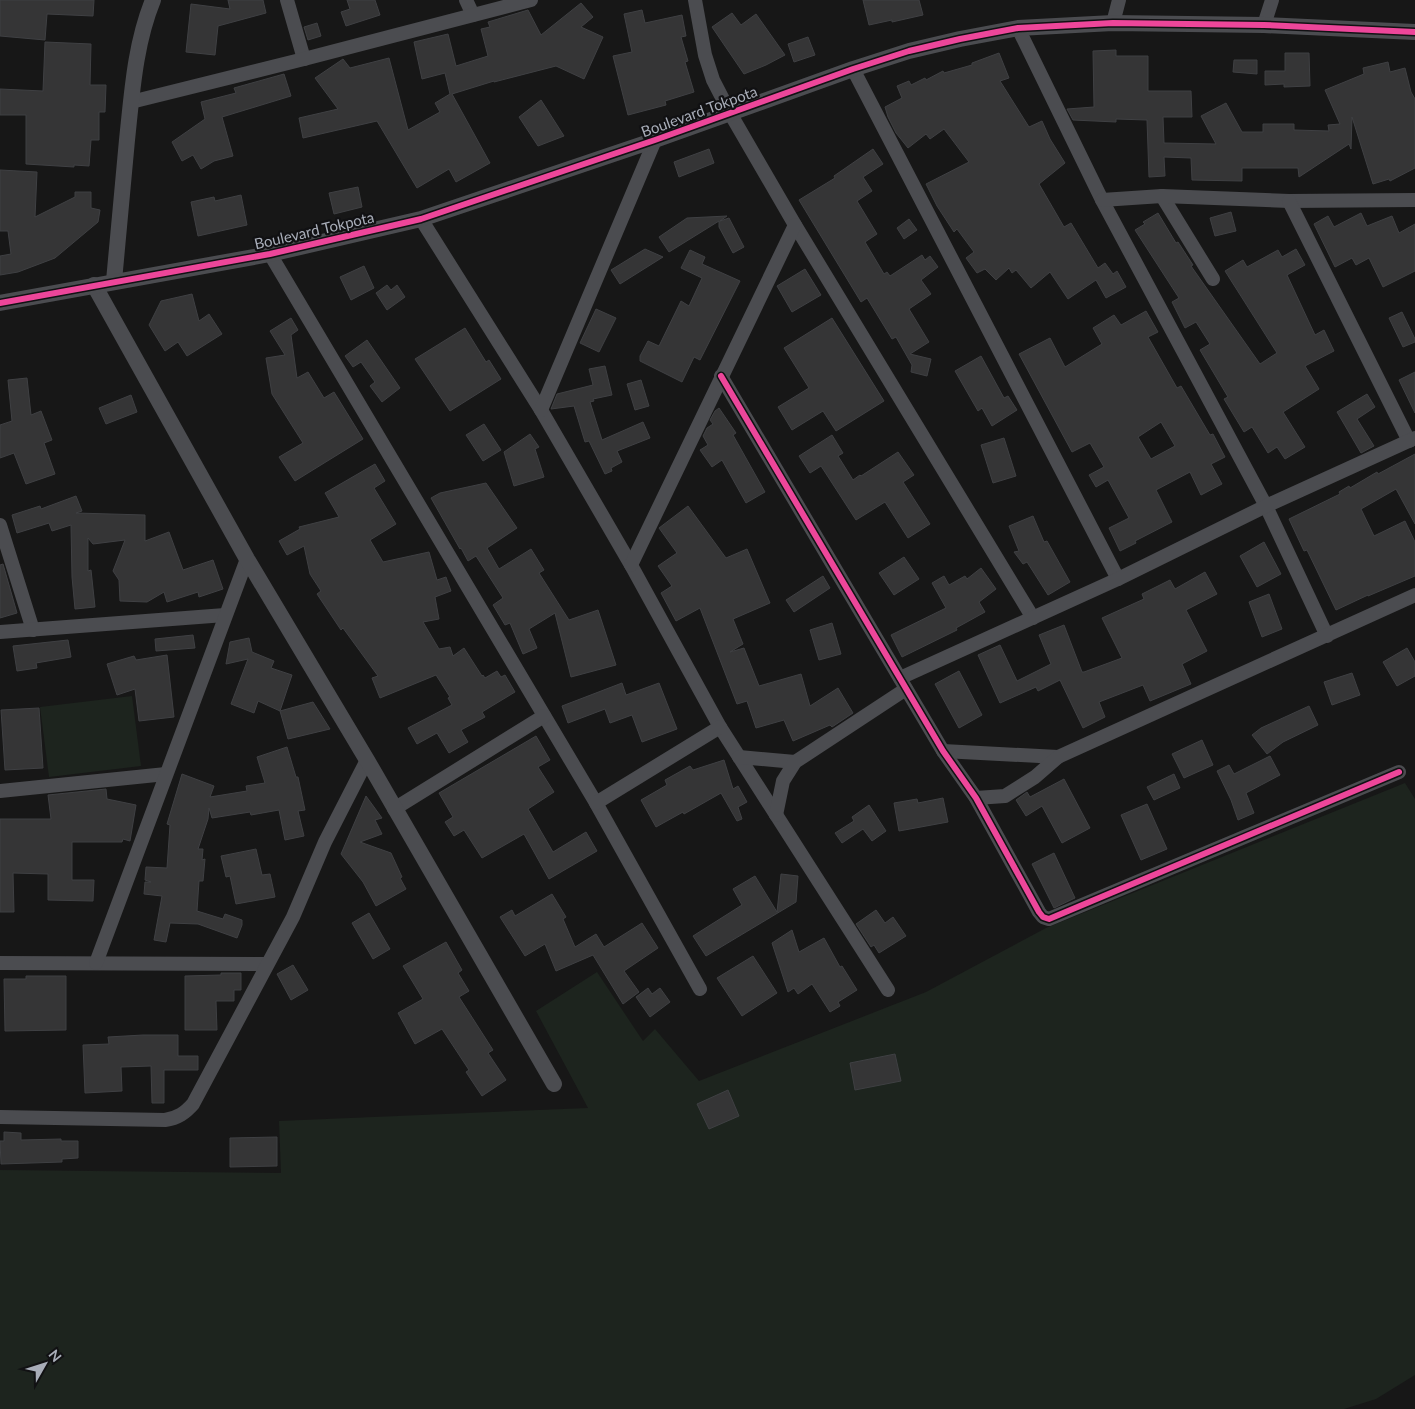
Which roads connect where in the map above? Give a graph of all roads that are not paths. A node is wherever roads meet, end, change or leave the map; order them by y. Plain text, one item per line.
1 (153, 0) edge
2 (287, 0) edge
3 (466, 0) edge
4 (531, 0) edge
5 (695, 0) edge
6 (1119, 0) edge
7 (1272, 0) edge
8 (473, 15) junction
9 (1113, 23) junction
10 (1264, 25) junction
11 (1018, 28) junction
12 (1415, 32) edge
13 (304, 59) junction
14 (853, 69) junction
15 (131, 102) junction
16 (730, 113) junction
17 (655, 140) junction
18 (1162, 196) junction
19 (1102, 200) junction
20 (1415, 200) edge
21 (1289, 201) junction
22 (421, 219) junction
23 (795, 225) junction
24 (270, 254) junction
25 (1213, 279) dead end
26 (114, 281) junction
27 (94, 285) junction
28 (0, 303) edge
29 (721, 376) junction
30 (541, 410) junction
31 (1412, 440) edge
32 (1266, 506) junction
33 (0, 525) edge
34 (246, 559) junction
35 (631, 565) junction
36 (1118, 579) junction
37 (1415, 595) edge
38 (225, 615) junction
39 (1033, 618) junction
40 (33, 630) junction
41 (0, 632) edge
42 (1327, 636) junction
43 (903, 684) junction
44 (544, 716) junction
45 (720, 727) junction
46 (943, 751) junction
47 (739, 757) junction
48 (1058, 757) junction
49 (367, 760) junction
50 (795, 762) junction
51 (1399, 772) dead end
52 (166, 774) junction
53 (0, 791) edge
54 (976, 798) junction
55 (596, 803) junction
56 (394, 809) junction
57 (776, 815) junction
58 (0, 963) edge
59 (96, 964) junction
60 (267, 964) junction
61 (700, 989) dead end
62 (888, 990) dead end
63 (554, 1084) dead end
64 (0, 1117) edge

1 - 15 street
2 - 13 street
3 - 8 street
4 - 8 street
5 - 16 street
6 - 9 street
7 - 10 street
8 - 13 street
9 - 10 street, Boulevard Tokpota
9 - 11 street, Boulevard Tokpota
10 - 12 street, Boulevard Tokpota
11 - 14 street, Boulevard Tokpota
11 - 19 street
13 - 15 street
14 - 16 street, Boulevard Tokpota
14 - 36 street
15 - 26 street
16 - 17 street, Boulevard Tokpota
16 - 23 street
17 - 22 street, Boulevard Tokpota
17 - 30 street
18 - 19 street
18 - 21 street
18 - 25 street
19 - 32 street
20 - 21 street
21 - 31 street
22 - 24 street, Boulevard Tokpota
22 - 30 street
23 - 29 street
23 - 39 street
24 - 26 street, Boulevard Tokpota
24 - 44 street
26 - 27 street, Boulevard Tokpota
27 - 28 street, Boulevard Tokpota
27 - 34 street
29 - 35 street
29 - 43 street
30 - 35 street
31 - 32 street
32 - 36 street
32 - 42 street
33 - 40 street
34 - 38 street
34 - 49 street
35 - 45 street
36 - 39 street
37 - 42 street
38 - 40 street
38 - 52 street
39 - 43 street
40 - 41 street
42 - 48 street
43 - 46 street
43 - 50 street
44 - 55 street
44 - 56 street
45 - 47 street
45 - 55 street
46 - 48 street
46 - 54 street
47 - 50 street
47 - 57 street
48 - 54 street
49 - 56 street
49 - 60 street
50 - 57 street
51 - 54 street
52 - 53 street
52 - 59 street
55 - 61 street
56 - 63 street
57 - 62 street
58 - 59 street
59 - 60 street
60 - 64 street

